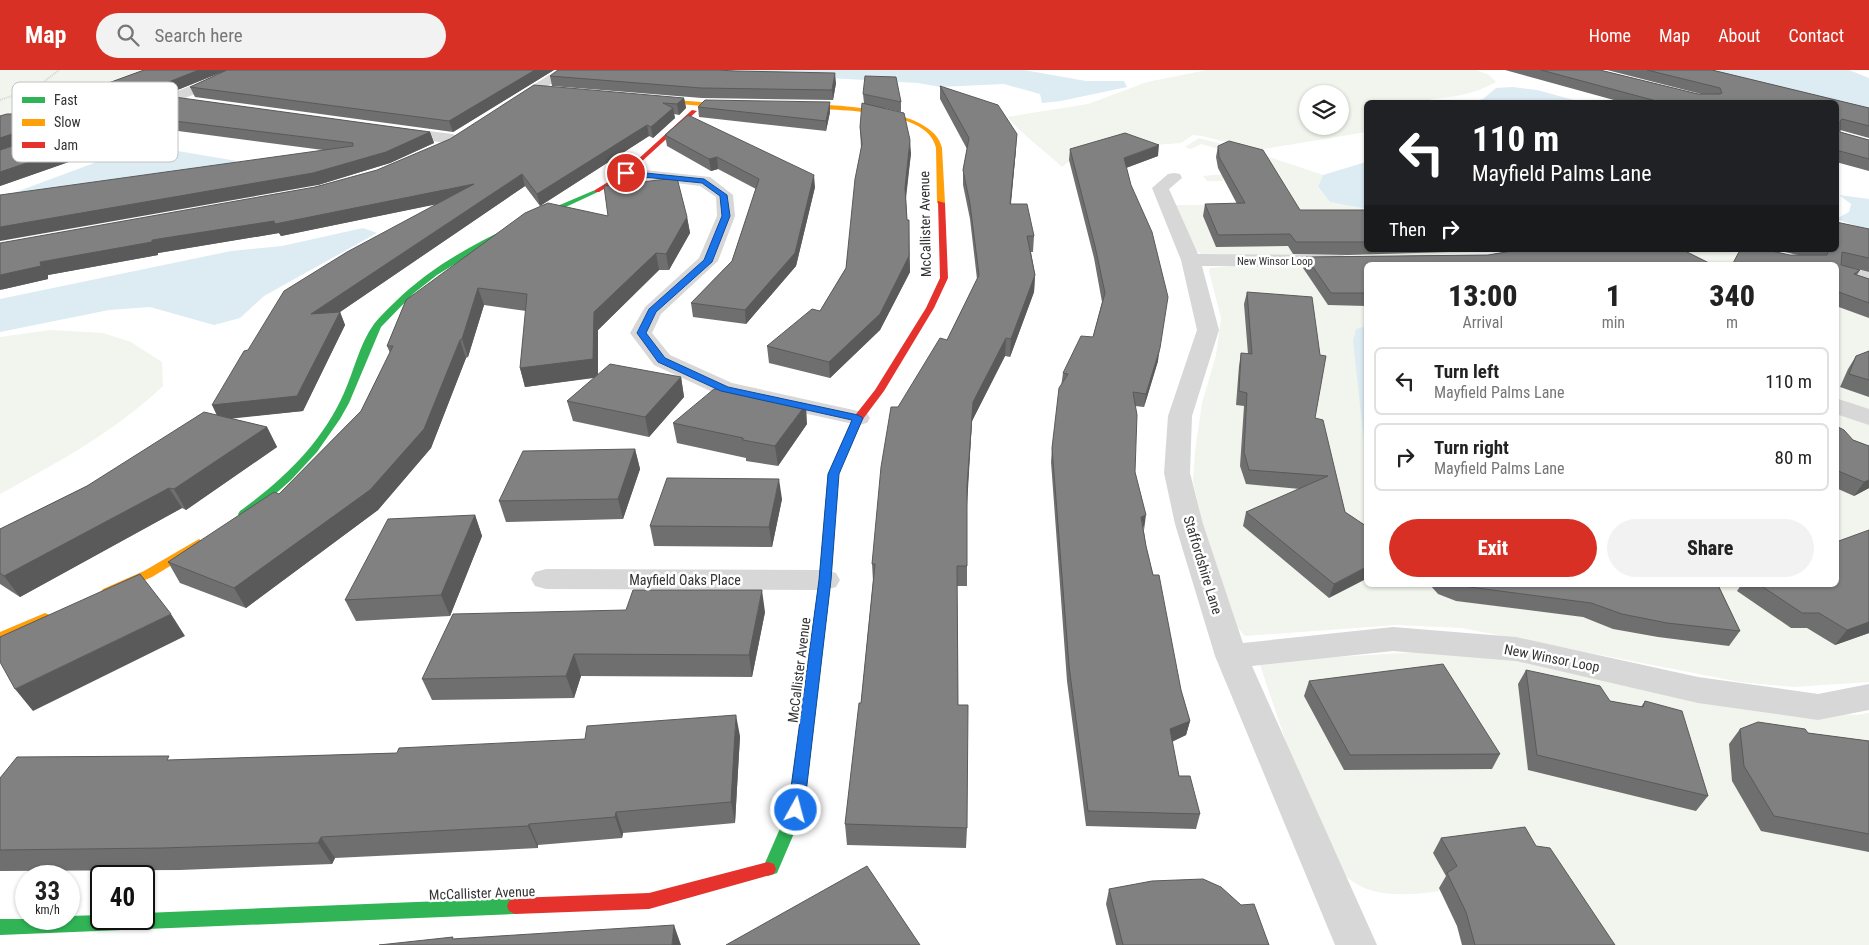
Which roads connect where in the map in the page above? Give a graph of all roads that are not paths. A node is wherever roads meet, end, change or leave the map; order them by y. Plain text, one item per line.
1 (243, 70) edge
2 (566, 70) edge
3 (532, 90) junction
4 (552, 92) edge
5 (178, 97) edge
6 (632, 98) edge
7 (178, 101) edge
8 (199, 103) edge
9 (747, 103) edge
10 (702, 104) junction
11 (783, 104) edge
12 (493, 115) edge
13 (380, 130) edge
14 (469, 130) edge
15 (453, 139) junction
16 (431, 152) edge
17 (626, 173) junction
18 (1174, 178) dead end
19 (1191, 260) junction
20 (1360, 262) edge
21 (1839, 272) edge
22 (1869, 278) edge
23 (1839, 406) edge
24 (858, 418) junction
25 (1869, 418) edge
26 (234, 521) edge
27 (211, 536) edge
28 (546, 579) dead end
29 (825, 580) junction
30 (96, 596) edge
31 (52, 615) edge
32 (0, 637) edge
33 (1231, 656) junction
34 (1869, 697) edge
35 (0, 927) edge
36 (1356, 945) edge

1 - 5 street
2 - 3 street
3 - 4 street
3 - 12 street
6 - 10 street
7 - 8 street
9 - 10 street
10 - 17 street
11 - 24 street, McCallister Avenue
13 - 15 street
14 - 15 street
15 - 16 street
17 - 24 street
17 - 26 street
18 - 19 street, Staffordshire Lane
19 - 20 street, New Winsor Loop
19 - 33 street, Staffordshire Lane
21 - 22 street
23 - 25 street
24 - 29 street, McCallister Avenue
27 - 30 street
28 - 29 street, Mayfield Oaks Place
29 - 35 street, McCallister Avenue
31 - 32 street
33 - 34 street, New Winsor Loop
33 - 36 street, Staffordshire Lane

